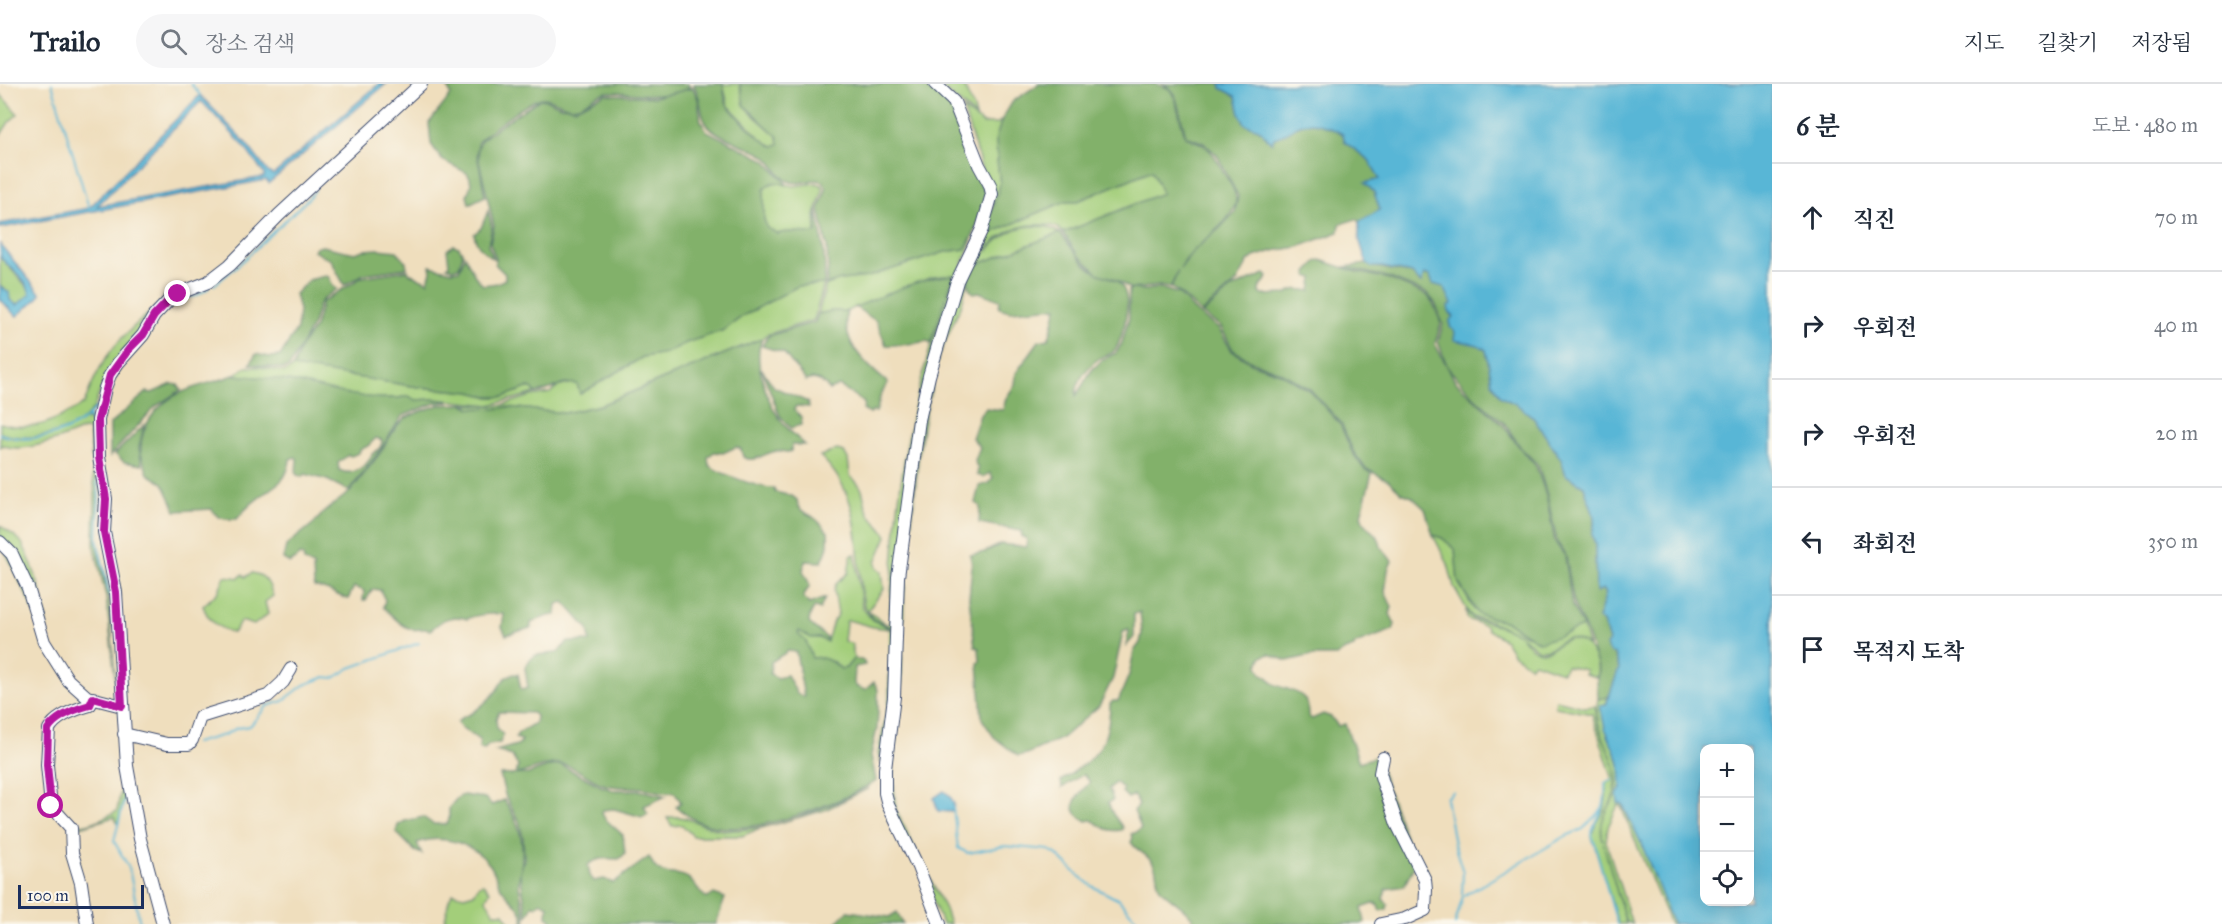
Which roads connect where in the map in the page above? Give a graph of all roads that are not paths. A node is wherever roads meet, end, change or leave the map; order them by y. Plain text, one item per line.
1 (421, 84) edge
2 (935, 84) edge
3 (0, 542) edge
4 (291, 669) dead end
5 (93, 698) junction
6 (122, 706) junction
7 (124, 734) junction
8 (1383, 758) dead end
9 (87, 924) edge
10 (163, 924) edge
11 (940, 924) edge
12 (1382, 924) edge

1 - 6 street
2 - 11 street
3 - 5 street
4 - 7 street
5 - 6 street
5 - 9 street
6 - 7 street
7 - 10 street
8 - 12 street

